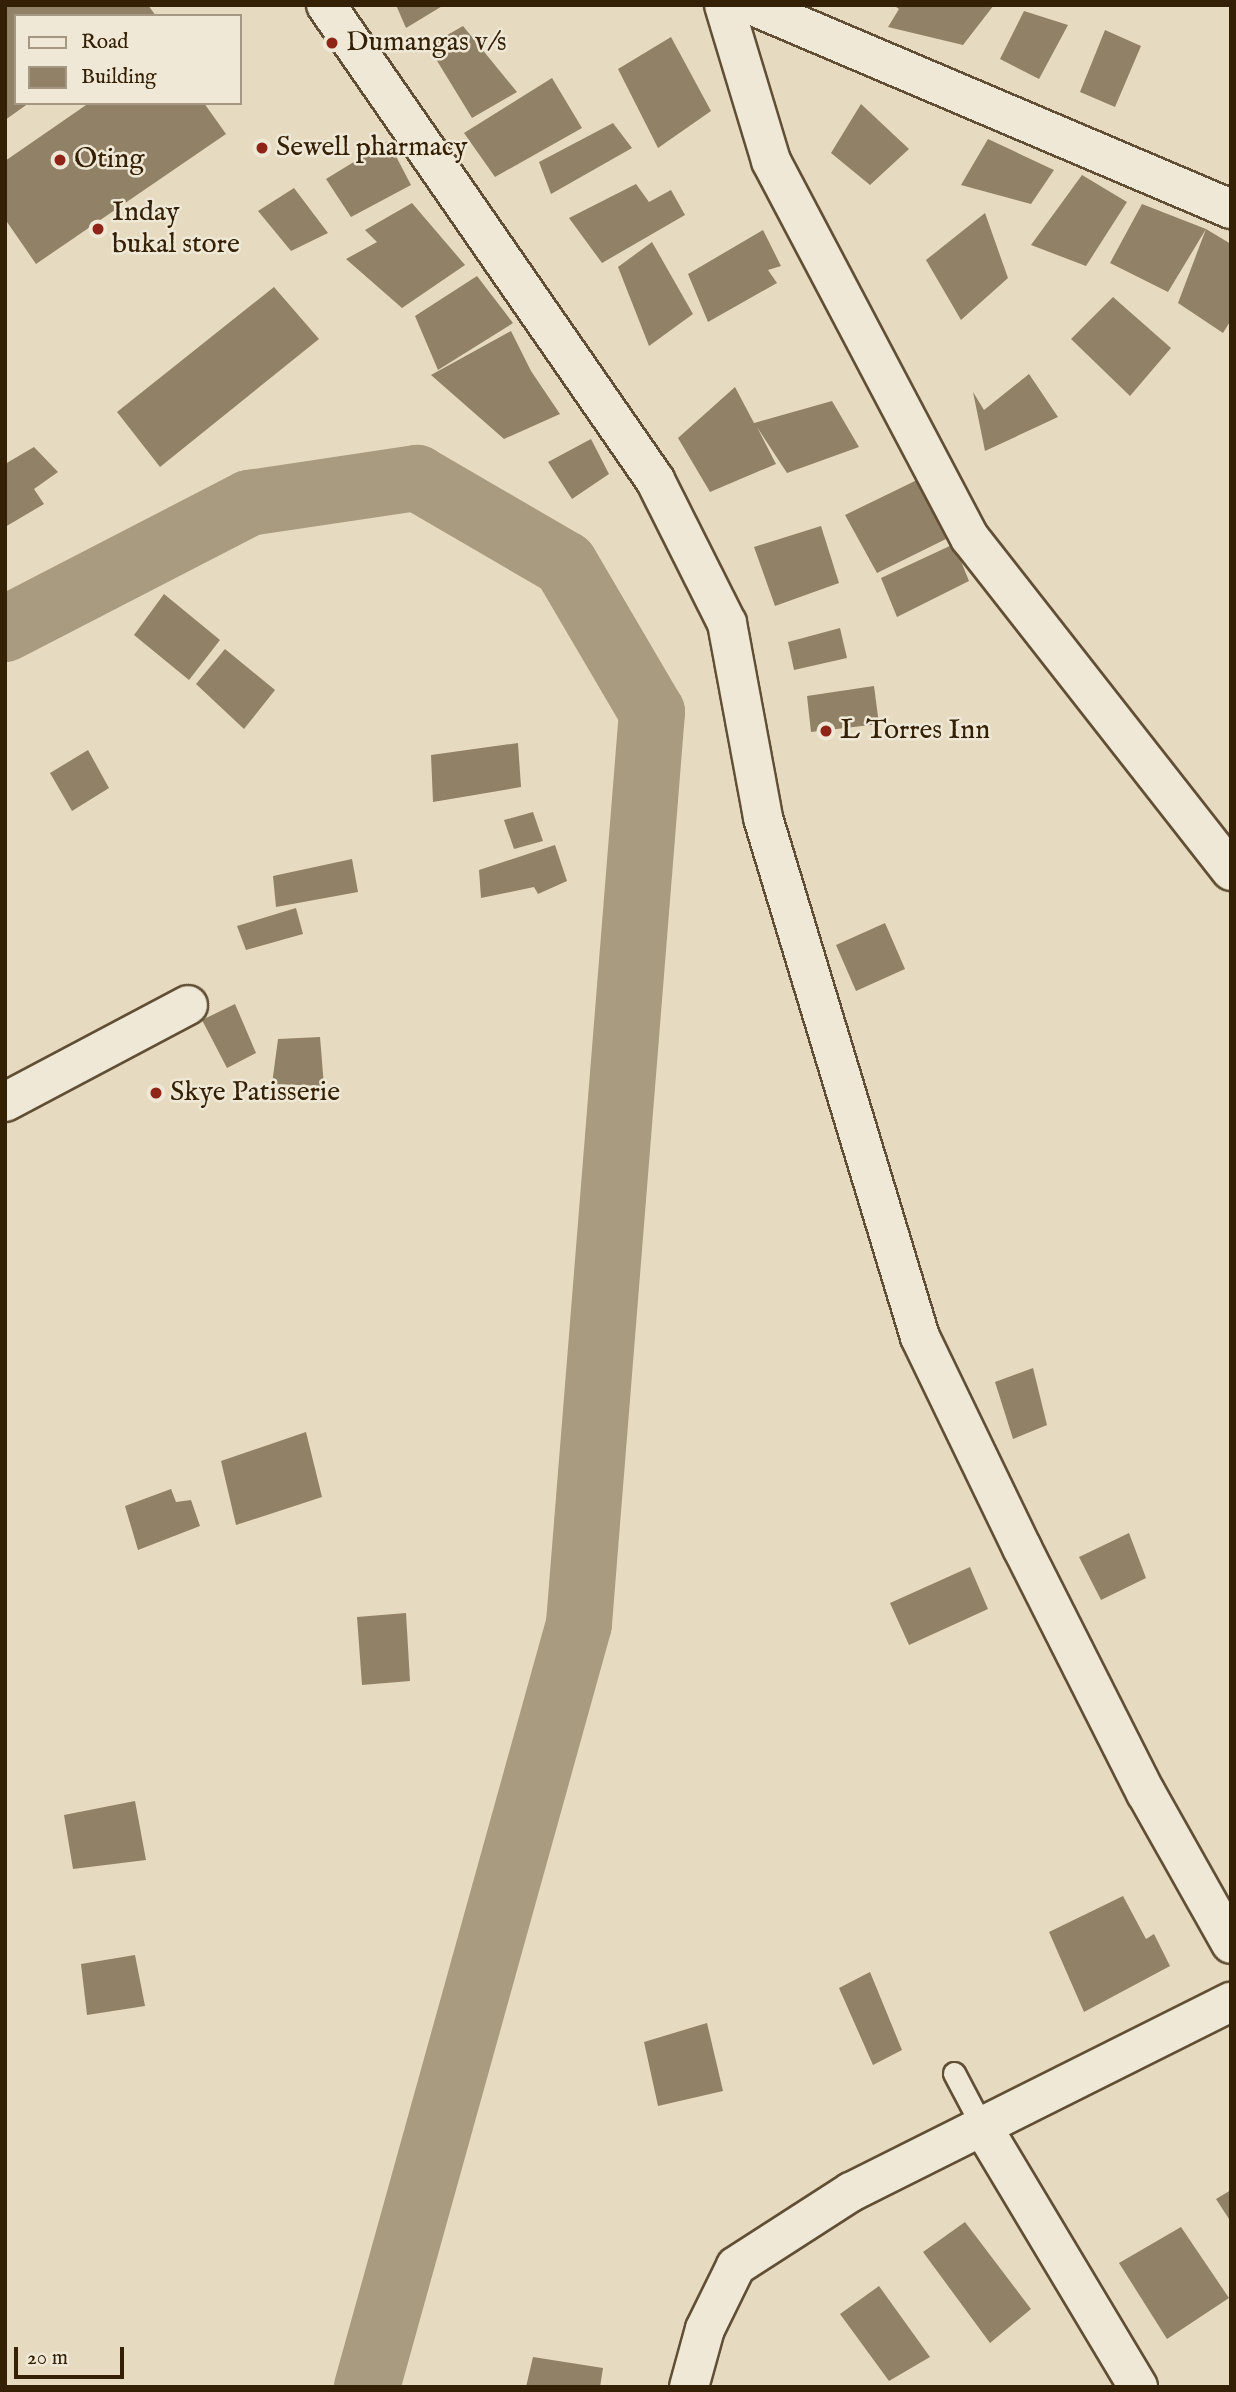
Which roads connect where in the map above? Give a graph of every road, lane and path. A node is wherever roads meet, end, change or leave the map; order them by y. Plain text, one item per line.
1 (326, 5) edge
2 (724, 5) edge
3 (751, 5) edge
4 (1231, 209) edge
5 (1231, 871) edge
6 (188, 1005) dead end
7 (5, 1102) edge
8 (1231, 1944) edge
9 (1231, 2002) edge
10 (954, 2073) dead end
11 (982, 2126) junction
12 (689, 2387) edge
13 (1138, 2387) edge

1 - 8 street
2 - 5 street
3 - 4 street
6 - 7 street
9 - 11 street
10 - 11 lane
11 - 12 street
11 - 13 street

